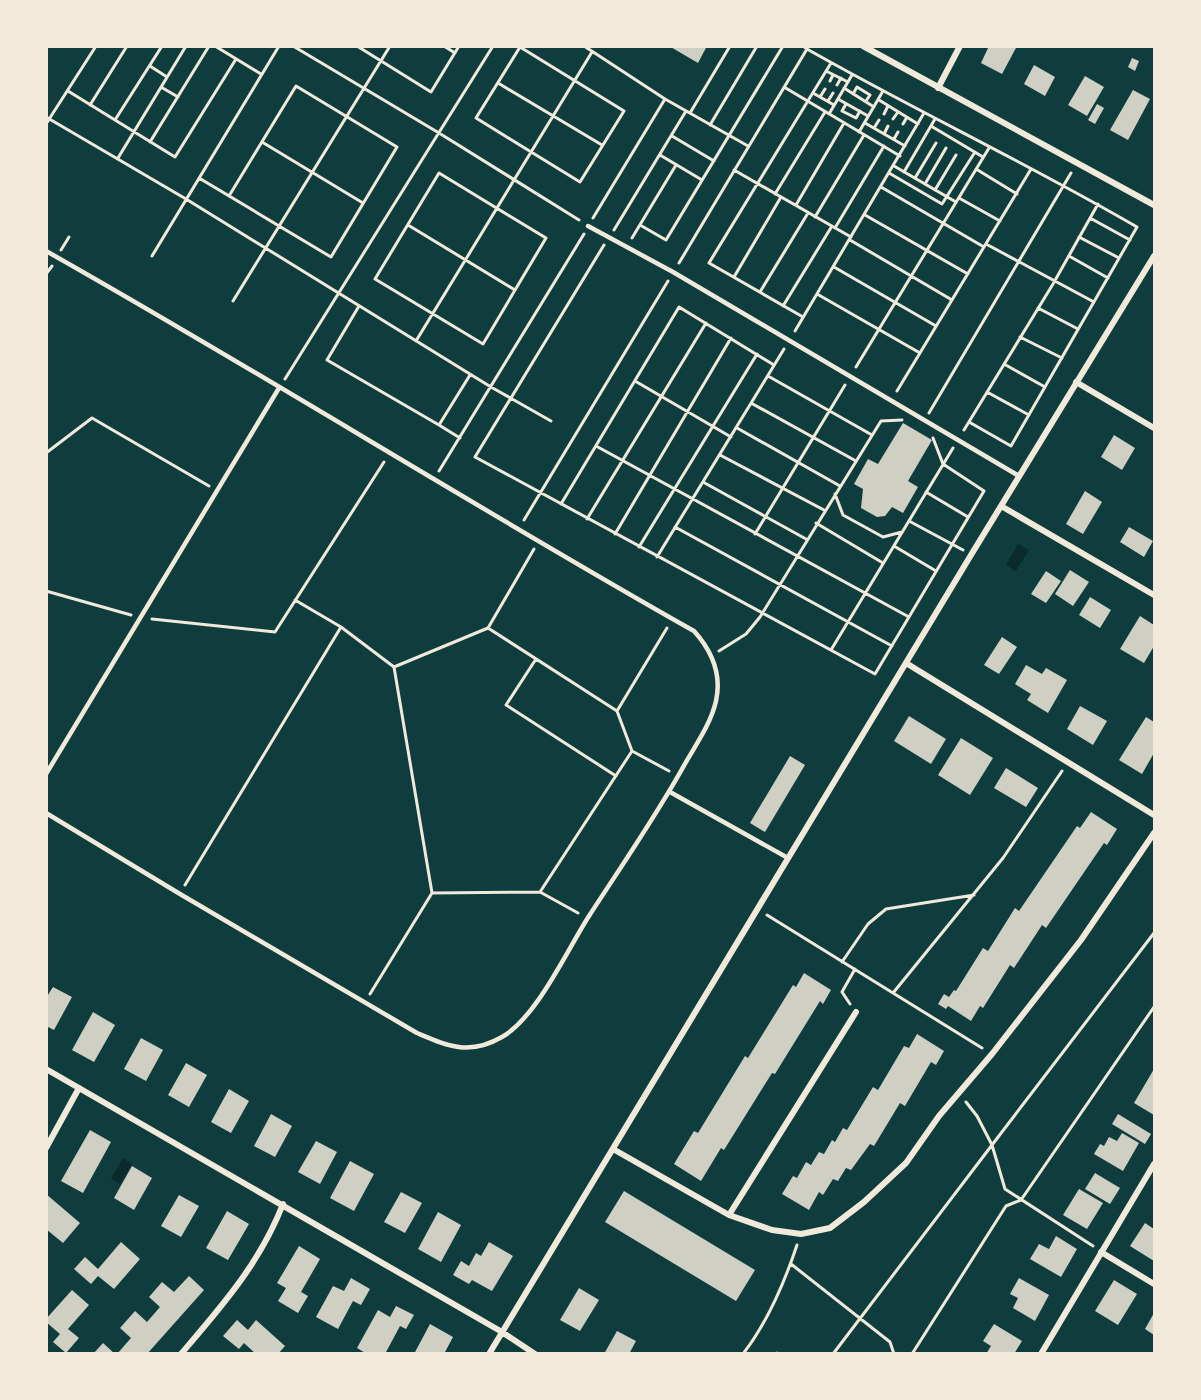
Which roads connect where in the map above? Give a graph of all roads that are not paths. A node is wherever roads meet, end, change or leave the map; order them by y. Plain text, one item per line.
1 (863, 46) edge
2 (960, 46) edge
3 (938, 88) junction
4 (1155, 205) edge
5 (588, 226) road end
6 (46, 251) edge
7 (1155, 256) edge
8 (1076, 382) junction
9 (279, 388) junction
10 (1155, 428) edge
11 (1019, 476) junction
12 (1001, 506) junction
13 (1155, 595) edge
14 (906, 663) junction
15 (46, 774) edge
16 (670, 792) junction
17 (46, 813) edge
18 (1155, 815) edge
19 (1155, 833) edge
20 (788, 858) junction
21 (856, 1012) road end
22 (46, 1069) edge
23 (79, 1088) junction
24 (46, 1148) edge
25 (613, 1149) junction
26 (1155, 1164) edge
27 (282, 1204) junction
28 (729, 1215) junction
29 (1101, 1252) junction
30 (1155, 1284) edge
31 (502, 1332) junction
32 (181, 1353) edge
33 (489, 1353) edge
34 (535, 1353) edge
35 (1041, 1353) edge

1 - 3 street
2 - 3 street
3 - 4 street
5 - 11 lane
6 - 9 lane
7 - 8 street
8 - 10 street
8 - 11 street
9 - 15 lane
9 - 16 lane
11 - 12 street
12 - 13 street
12 - 14 street
14 - 18 street
14 - 20 street
16 - 17 lane
16 - 20 lane
19 - 28 street
20 - 25 street
21 - 28 street
22 - 23 street
23 - 24 street
23 - 27 street
25 - 28 street
25 - 31 street
26 - 29 street
27 - 31 street
27 - 32 street
29 - 30 street
29 - 35 street
31 - 33 street
31 - 34 street

